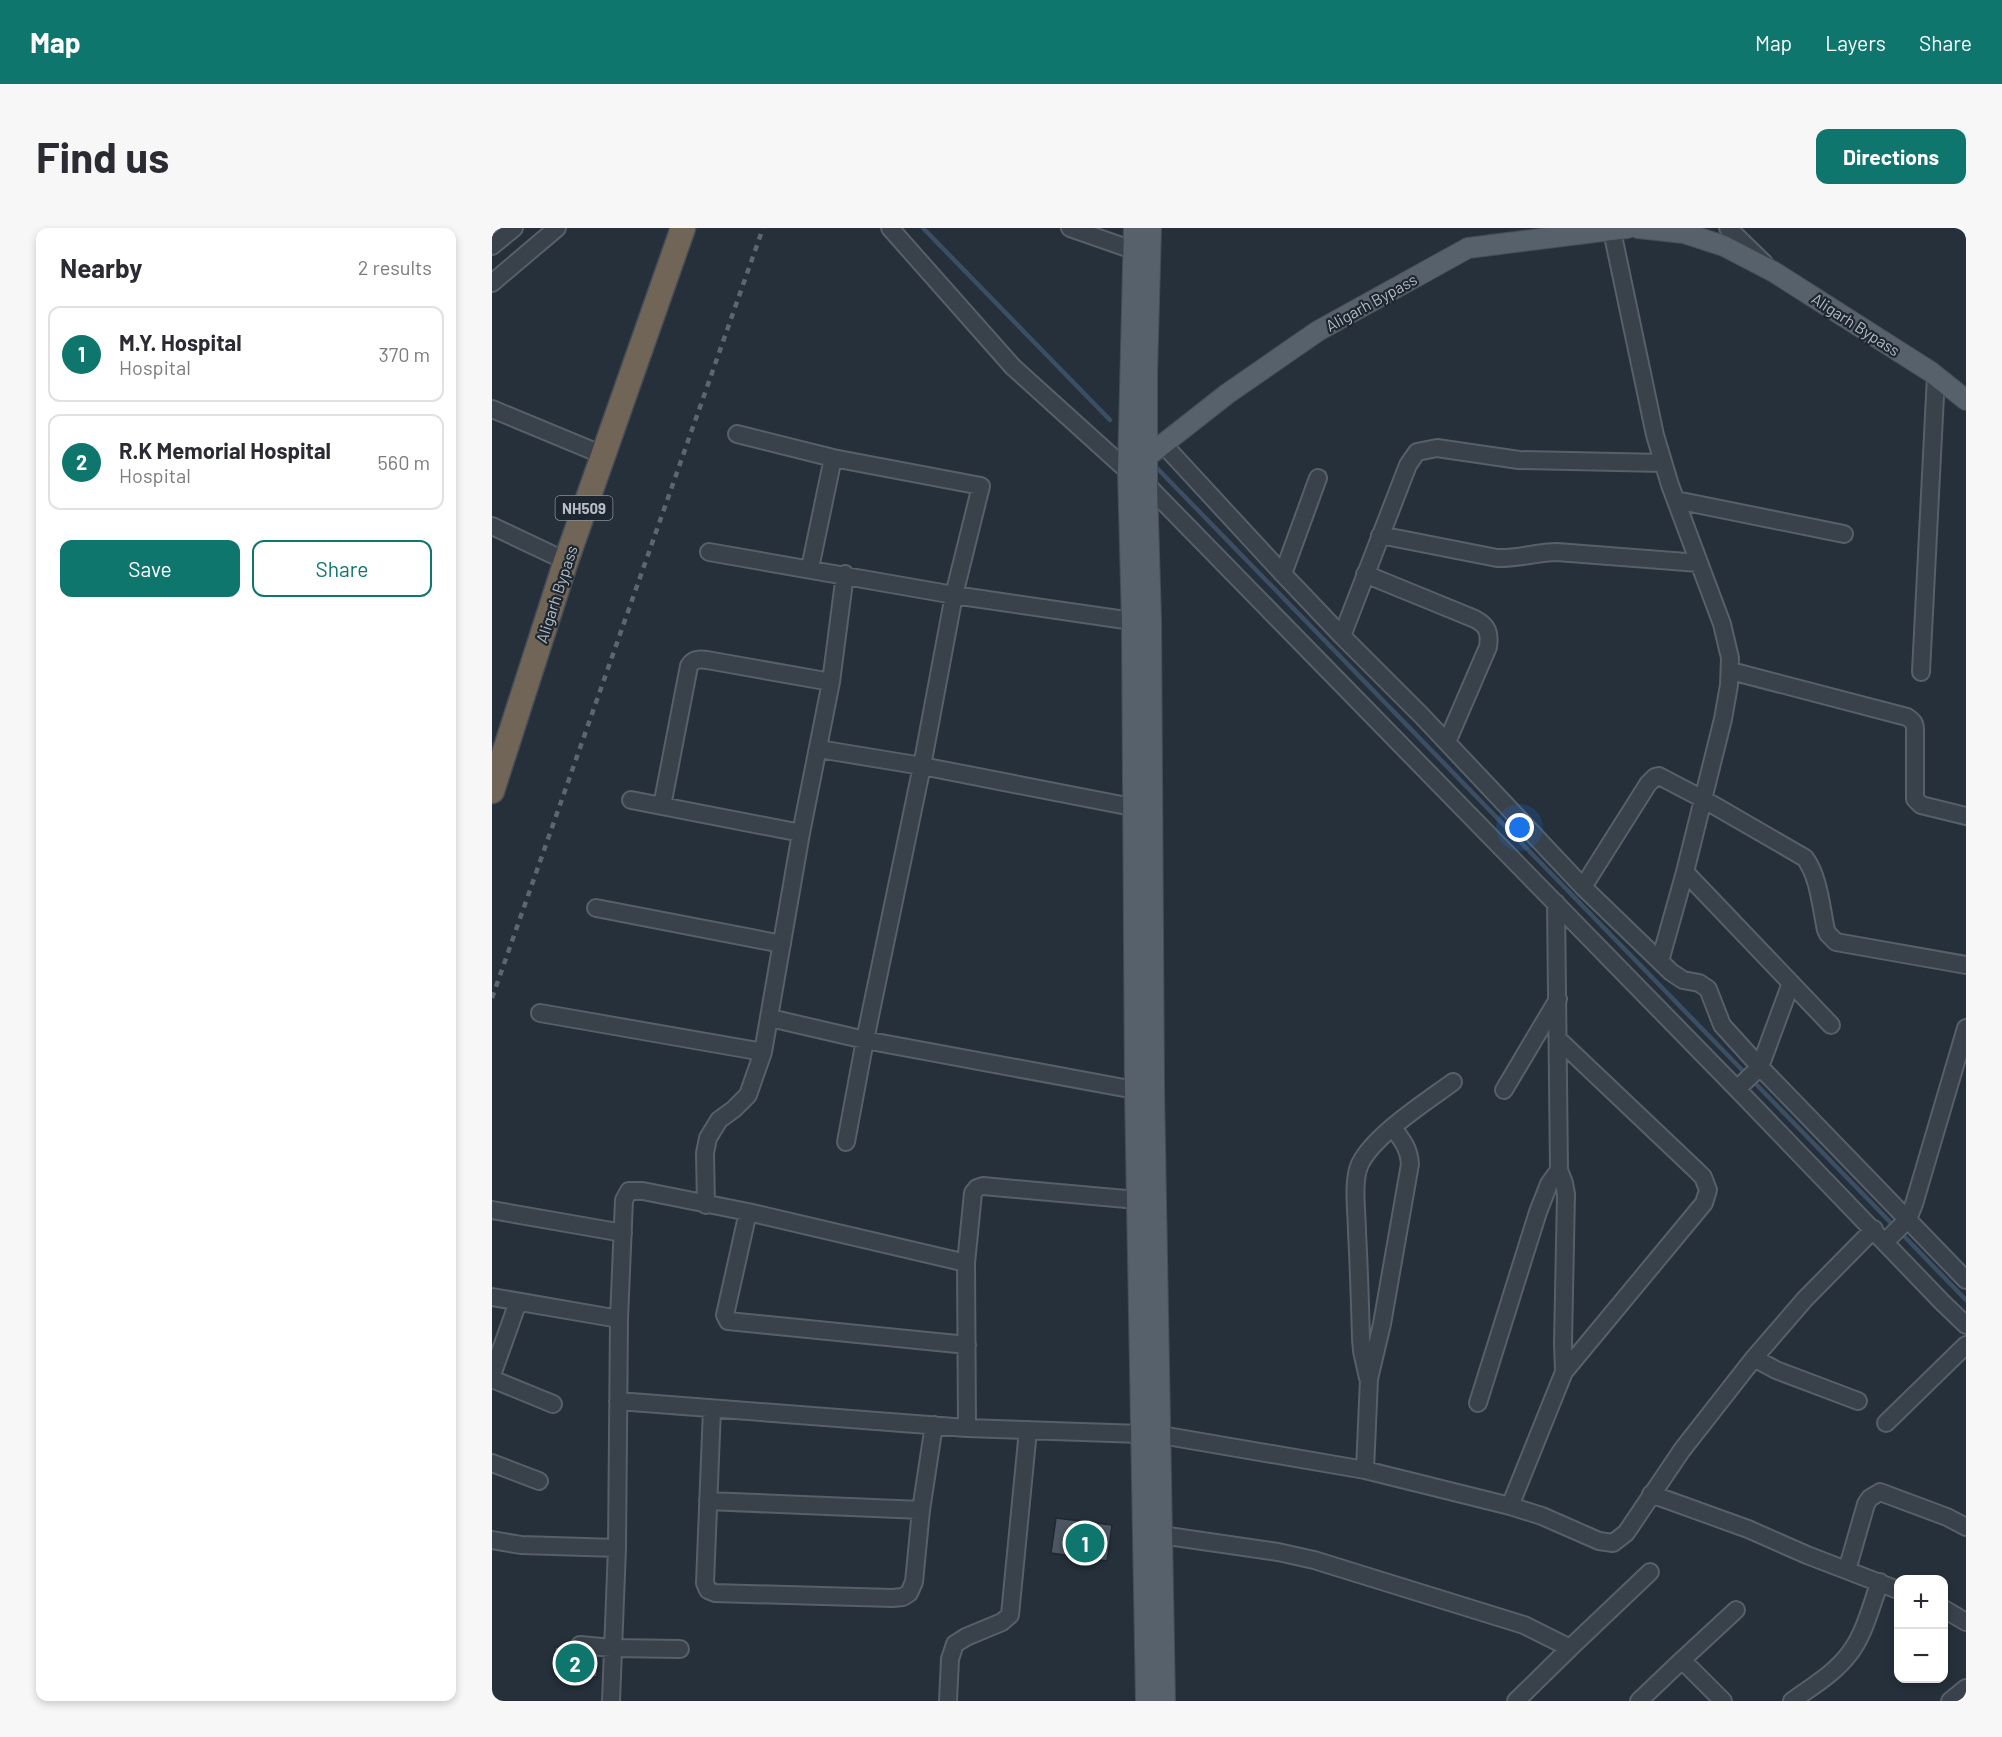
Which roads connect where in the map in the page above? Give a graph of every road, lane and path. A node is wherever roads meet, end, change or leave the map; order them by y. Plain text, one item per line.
1 (514, 228) edge
2 (557, 228) edge
3 (684, 228) edge
4 (890, 228) edge
5 (1070, 228) edge
6 (1134, 228) edge
7 (1151, 228) edge
8 (1638, 228) edge
9 (1728, 228) edge
10 (1619, 229) edge
11 (492, 246) edge
12 (1133, 250) junction
13 (1774, 272) junction
14 (492, 283) edge
15 (1936, 376) junction
16 (1966, 400) edge
17 (492, 409) edge
18 (737, 434) dead end
19 (603, 455) junction
20 (833, 458) junction
21 (1143, 460) junction
22 (1663, 463) junction
23 (1318, 478) dead end
24 (1147, 485) junction
25 (1676, 500) junction
26 (492, 526) edge
27 (1844, 534) dead end
28 (1380, 535) junction
29 (710, 552) dead end
30 (566, 561) junction
31 (1699, 563) junction
32 (810, 568) junction
33 (845, 574) junction
34 (1283, 574) junction
35 (1365, 574) junction
36 (954, 595) junction
37 (1132, 621) junction
38 (1342, 636) junction
39 (1731, 671) junction
40 (1921, 672) dead end
41 (831, 682) junction
42 (1447, 742) junction
43 (819, 749) junction
44 (922, 766) junction
45 (492, 791) edge
46 (1703, 799) junction
47 (631, 800) dead end
48 (662, 806) junction
49 (1132, 807) junction
50 (1966, 816) edge
51 (801, 833) junction
52 (1685, 872) junction
53 (1583, 887) junction
54 (1556, 903) junction
55 (596, 908) dead end
56 (782, 944) junction
57 (1660, 962) junction
58 (1966, 965) edge
59 (1791, 983) junction
60 (1558, 998) junction
61 (540, 1013) dead end
62 (771, 1018) junction
63 (1830, 1025) dead end
64 (1966, 1028) edge
65 (865, 1040) junction
66 (1559, 1040) junction
67 (764, 1052) junction
68 (1750, 1077) junction
69 (1453, 1082) dead end
70 (1135, 1090) junction
71 (1504, 1090) dead end
72 (1393, 1128) junction
73 (846, 1142) dead end
74 (1559, 1170) junction
75 (1137, 1200) junction
76 (706, 1205) junction
77 (492, 1210) edge
78 (748, 1212) junction
79 (1892, 1230) junction
80 (623, 1233) junction
81 (966, 1263) junction
82 (1965, 1273) edge
83 (492, 1297) edge
84 (518, 1302) junction
85 (619, 1319) junction
86 (1966, 1325) edge
87 (967, 1345) junction
88 (1966, 1345) edge
89 (1754, 1358) junction
90 (1564, 1372) junction
91 (492, 1377) edge
92 (1369, 1379) junction
93 (618, 1401) junction
94 (1858, 1401) dead end
95 (1478, 1403) dead end
96 (553, 1404) dead end
97 (712, 1409) junction
98 (1886, 1423) dead end
99 (934, 1425) junction
100 (967, 1428) junction
101 (1028, 1430) junction
102 (1151, 1435) junction
103 (492, 1463) edge
104 (1365, 1470) junction
105 (539, 1481) dead end
106 (1651, 1494) junction
107 (708, 1501) junction
108 (1510, 1506) junction
109 (921, 1509) junction
110 (1966, 1527) edge
111 (1161, 1535) junction
112 (492, 1540) edge
113 (617, 1548) junction
114 (1847, 1570) junction
115 (1650, 1572) dead end
116 (1880, 1582) junction
117 (1894, 1588) edge
118 (1736, 1610) dead end
119 (1948, 1611) edge
120 (1966, 1622) edge
121 (580, 1645) dead end
122 (612, 1648) junction
123 (1570, 1648) junction
124 (680, 1649) dead end
125 (1682, 1660) junction
126 (1966, 1688) edge
127 (611, 1701) edge
128 (948, 1701) edge
129 (1146, 1701) edge
130 (1165, 1701) edge
131 (1516, 1701) edge
132 (1640, 1701) edge
133 (1723, 1701) edge
134 (1792, 1701) edge
135 (1950, 1701) edge

1 - 11 street
2 - 14 street
3 - 19 highway, Aligarh Bypass / NH509
4 - 21 street
5 - 12 street
6 - 12 main road
7 - 21 main road
8 - 13 main road, Aligarh Bypass
9 - 13 street
10 - 21 main road, Aligarh Bypass
10 - 22 street
12 - 21 main road
13 - 15 main road, Aligarh Bypass
15 - 16 main road, Aligarh Bypass
15 - 40 street
17 - 19 street
18 - 20 street
19 - 30 highway, Aligarh Bypass / NH509
20 - 32 street
20 - 36 street
21 - 24 main road
21 - 34 street
21 - 37 main road
22 - 25 street
22 - 28 street
23 - 34 street
24 - 54 street
24 - 102 main road
25 - 27 street
25 - 31 street
26 - 30 street
28 - 31 street
28 - 35 street
29 - 32 street
30 - 45 highway, Aligarh Bypass / NH509
31 - 39 street
32 - 33 street
33 - 36 street
33 - 41 street
34 - 38 street
35 - 38 street
35 - 42 street
36 - 37 street
36 - 44 street
37 - 49 main road
38 - 42 street
39 - 46 street
39 - 50 street
41 - 43 street
41 - 48 street
42 - 53 street
43 - 44 street
43 - 51 street
44 - 49 street
44 - 65 street
46 - 52 street
46 - 53 street
46 - 58 street
47 - 48 street
48 - 51 street
49 - 70 main road
51 - 56 street
52 - 57 street
52 - 59 street
53 - 57 street
54 - 60 street
54 - 68 street
55 - 56 street
56 - 62 street
57 - 68 street
59 - 63 street
59 - 68 street
60 - 66 street
60 - 71 street
61 - 67 street
62 - 65 street
62 - 67 street
64 - 79 street
65 - 70 street
65 - 73 street
66 - 74 street
66 - 90 street
67 - 76 street
68 - 79 street
68 - 79 street
69 - 72 street
70 - 75 main road
72 - 92 street
72 - 92 street
74 - 90 street
74 - 95 street
75 - 81 street
75 - 102 main road
76 - 78 street
76 - 80 street
77 - 80 street
78 - 81 street
78 - 87 street
79 - 82 street
79 - 86 street
79 - 89 street
80 - 85 street
81 - 87 street
83 - 84 street
84 - 85 street
84 - 91 street
85 - 93 street
87 - 100 street
88 - 98 street
89 - 94 street
89 - 106 street
90 - 108 street
91 - 96 street
92 - 104 street
93 - 97 street
93 - 113 street
97 - 99 street
97 - 107 street
99 - 100 street
99 - 109 street
100 - 101 street
101 - 102 street
101 - 128 street
102 - 104 street
102 - 111 main road
102 - 129 main road
103 - 105 street
104 - 108 street
106 - 108 street
106 - 114 street
107 - 109 street
107 - 109 street
110 - 114 street
111 - 123 street
111 - 130 main road
112 - 113 street
113 - 122 street
114 - 116 street
115 - 123 street
116 - 117 street
116 - 134 street
118 - 125 street
119 - 120 street
121 - 122 street
122 - 124 street
122 - 127 street
123 - 131 street
125 - 132 street
125 - 133 street
126 - 135 street

